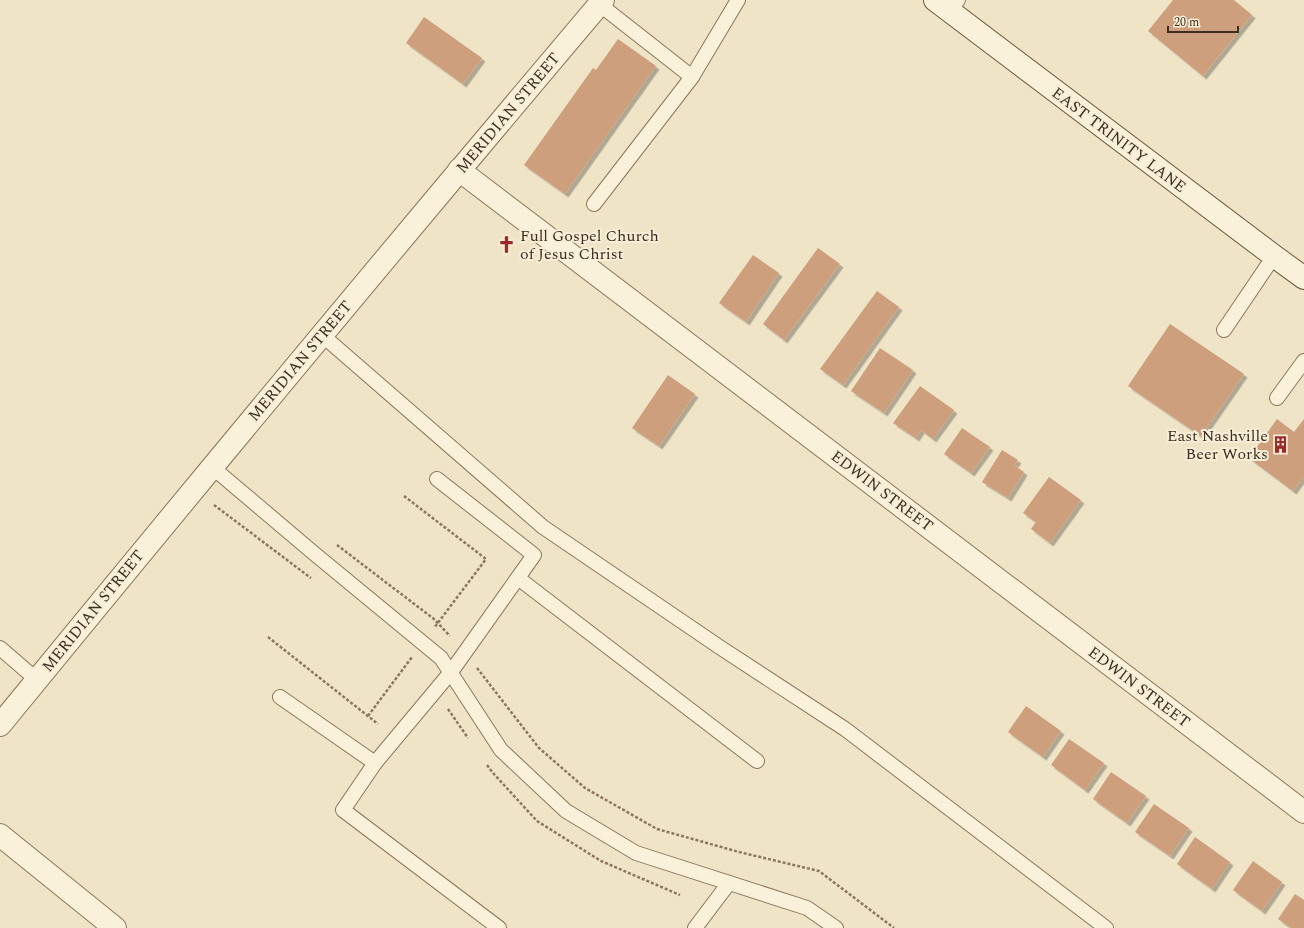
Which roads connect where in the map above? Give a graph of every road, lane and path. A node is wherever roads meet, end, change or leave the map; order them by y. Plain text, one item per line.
1 (738, 0) edge
2 (601, 2) edge
3 (948, 4) edge
4 (692, 77) junction
5 (459, 170) junction
6 (594, 204) dead end
7 (1274, 256) junction
8 (1304, 278) edge
9 (1224, 330) dead end
10 (322, 335) junction
11 (1304, 361) edge
12 (1277, 398) dead end
13 (212, 467) junction
14 (437, 479) dead end
15 (404, 496) dead end
16 (335, 543) dead end
17 (518, 578) junction
18 (438, 624) junction
19 (433, 630) dead end
20 (450, 636) dead end
21 (268, 637) dead end
22 (0, 648) edge
23 (413, 656) dead end
24 (477, 668) dead end
25 (451, 672) junction
26 (37, 680) junction
27 (280, 697) dead end
28 (368, 716) junction
29 (378, 724) dead end
30 (0, 725) edge
31 (757, 761) dead end
32 (375, 763) junction
33 (1304, 812) edge
34 (0, 835) edge
35 (729, 883) junction
36 (115, 928) edge
37 (499, 928) edge
38 (695, 928) edge
39 (836, 928) edge
40 (894, 928) edge
41 (1106, 928) edge

1 - 4 lane
2 - 4 lane
2 - 5 street, MERIDIAN STREET
3 - 7 street, EAST TRINITY LANE
4 - 6 lane
5 - 10 street, MERIDIAN STREET
5 - 33 street, EDWIN STREET
7 - 8 street, EAST TRINITY LANE
7 - 9 lane
10 - 13 street, MERIDIAN STREET
10 - 41 lane
11 - 12 lane
13 - 25 lane
13 - 26 street, MERIDIAN STREET
14 - 17 lane
15 - 18 path
16 - 18 path
17 - 25 lane
17 - 31 lane
18 - 19 path
18 - 20 path
21 - 28 path
22 - 26 lane
23 - 28 path
24 - 40 path
25 - 32 lane
25 - 35 lane
26 - 30 street, MERIDIAN STREET
27 - 32 lane
28 - 29 path
32 - 37 lane
34 - 36 street
35 - 38 lane
35 - 39 lane

